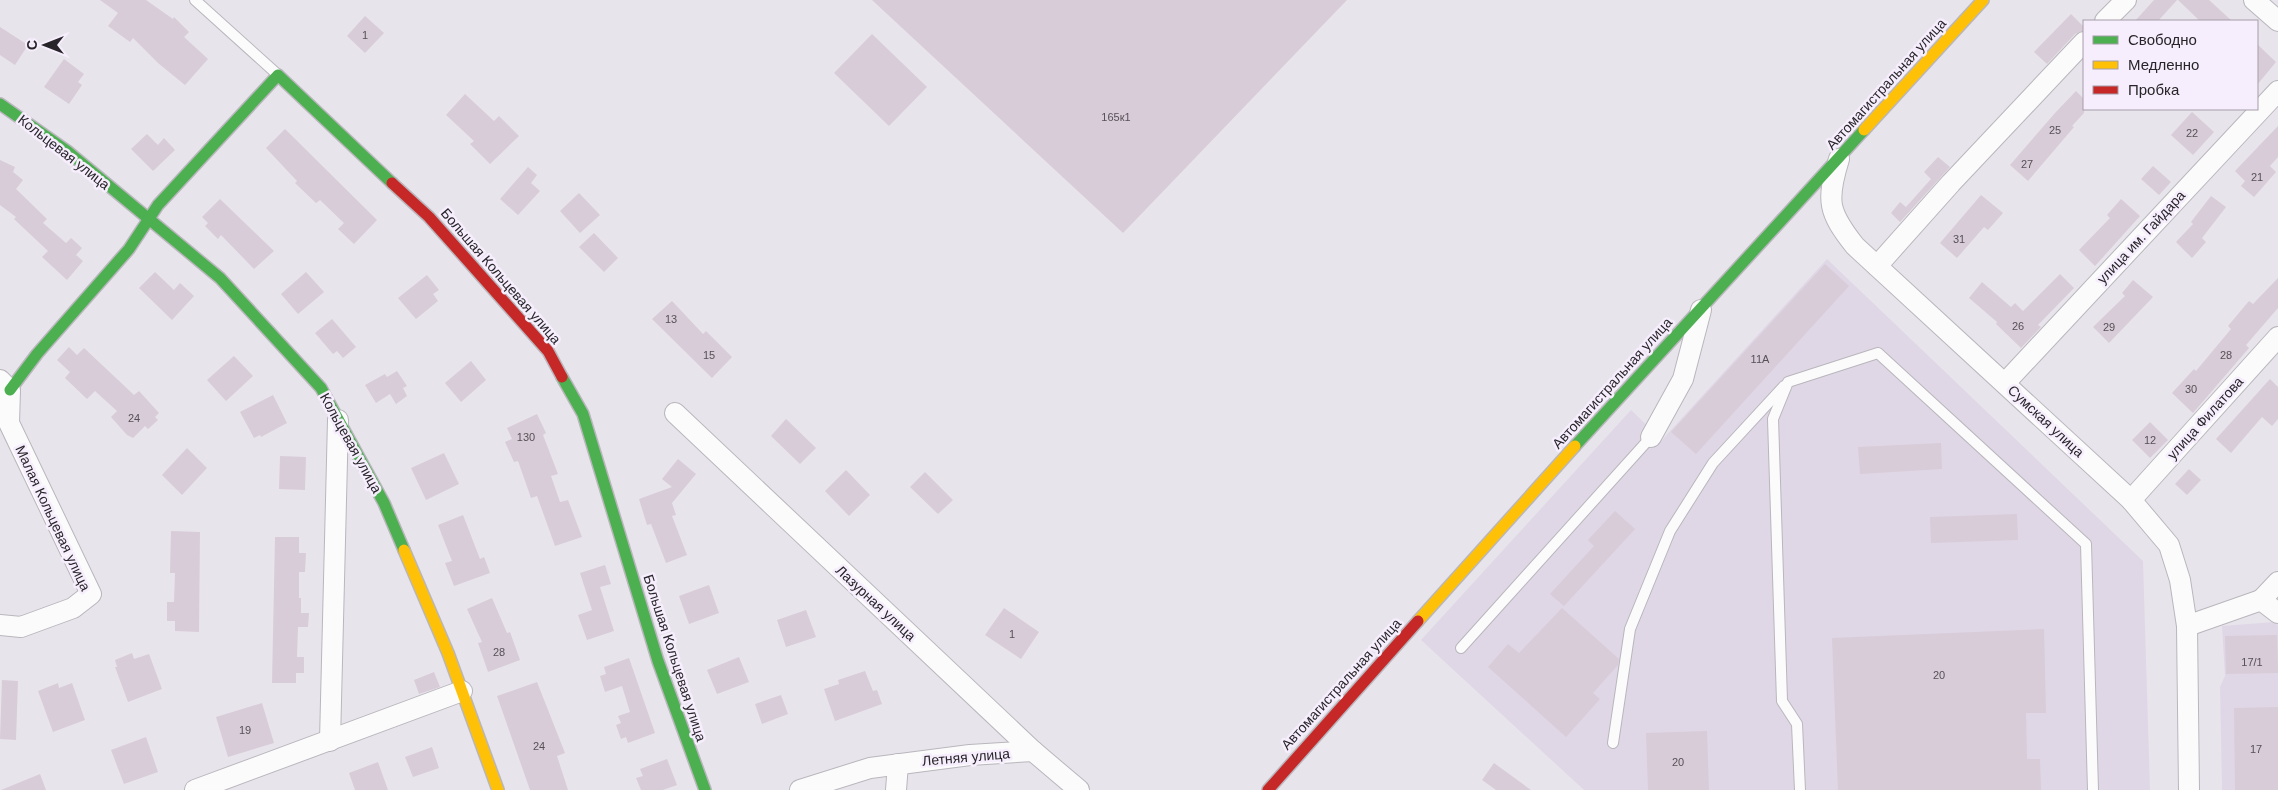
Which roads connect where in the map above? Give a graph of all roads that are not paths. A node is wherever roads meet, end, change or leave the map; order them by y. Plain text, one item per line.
1 (195, 0) edge
2 (1984, 0) edge
3 (2126, 0) edge
4 (2254, 0) edge
5 (2106, 20) edge
6 (2278, 21) edge
7 (2083, 43) edge
8 (278, 75) junction
9 (2278, 90) edge
10 (0, 104) edge
11 (1840, 157) junction
12 (149, 221) junction
13 (1877, 266) junction
14 (1701, 307) junction
15 (2278, 337) edge
16 (1788, 382) junction
17 (2005, 383) junction
18 (5, 385) edge
19 (675, 413) dead end
20 (338, 420) junction
21 (1651, 437) joint
22 (2131, 500) junction
23 (2278, 582) edge
24 (2261, 600) junction
25 (2278, 613) edge
26 (0, 625) edge
27 (2188, 626) junction
28 (1461, 648) dead end
29 (462, 691) junction
30 (330, 741) junction
31 (1613, 743) dead end
32 (1033, 751) junction
33 (898, 764) junction
34 (195, 790) edge
35 (498, 790) edge
36 (705, 790) edge
37 (800, 790) edge
38 (896, 790) edge
39 (1079, 790) edge
40 (1268, 790) edge
41 (1800, 790) edge
42 (2093, 790) edge
43 (2189, 790) edge

1 - 8 lane
2 - 11 street, Автомагистральная улица
3 - 5 street
4 - 6 street
7 - 13 street
8 - 12 street
8 - 36 street, Большая Кольцевая улица
9 - 17 street, улица им. Гайдара
10 - 12 street, Кольцевая улица
11 - 13 street, Сумская улица
11 - 14 street, Автомагистральная улица
12 - 18 street
12 - 20 street, Кольцевая улица
13 - 17 street, Сумская улица
14 - 21 street
14 - 40 street, Автомагистральная улица
15 - 22 street, улица Филатова
16 - 31 lane
16 - 41 lane
16 - 42 lane
17 - 22 street, Сумская улица
18 - 26 street, Малая Кольцевая улица
19 - 32 street, Лазурная улица
20 - 29 street, Кольцевая улица
20 - 30 street
21 - 28 lane
22 - 27 street, Сумская улица
23 - 24 street
24 - 25 street
24 - 27 street
27 - 43 street, Сумская улица
29 - 30 street
29 - 35 street, Кольцевая улица
30 - 34 street
32 - 33 street, Летняя улица
32 - 39 street, Лазурная улица
33 - 37 street, Летняя улица
33 - 38 street

